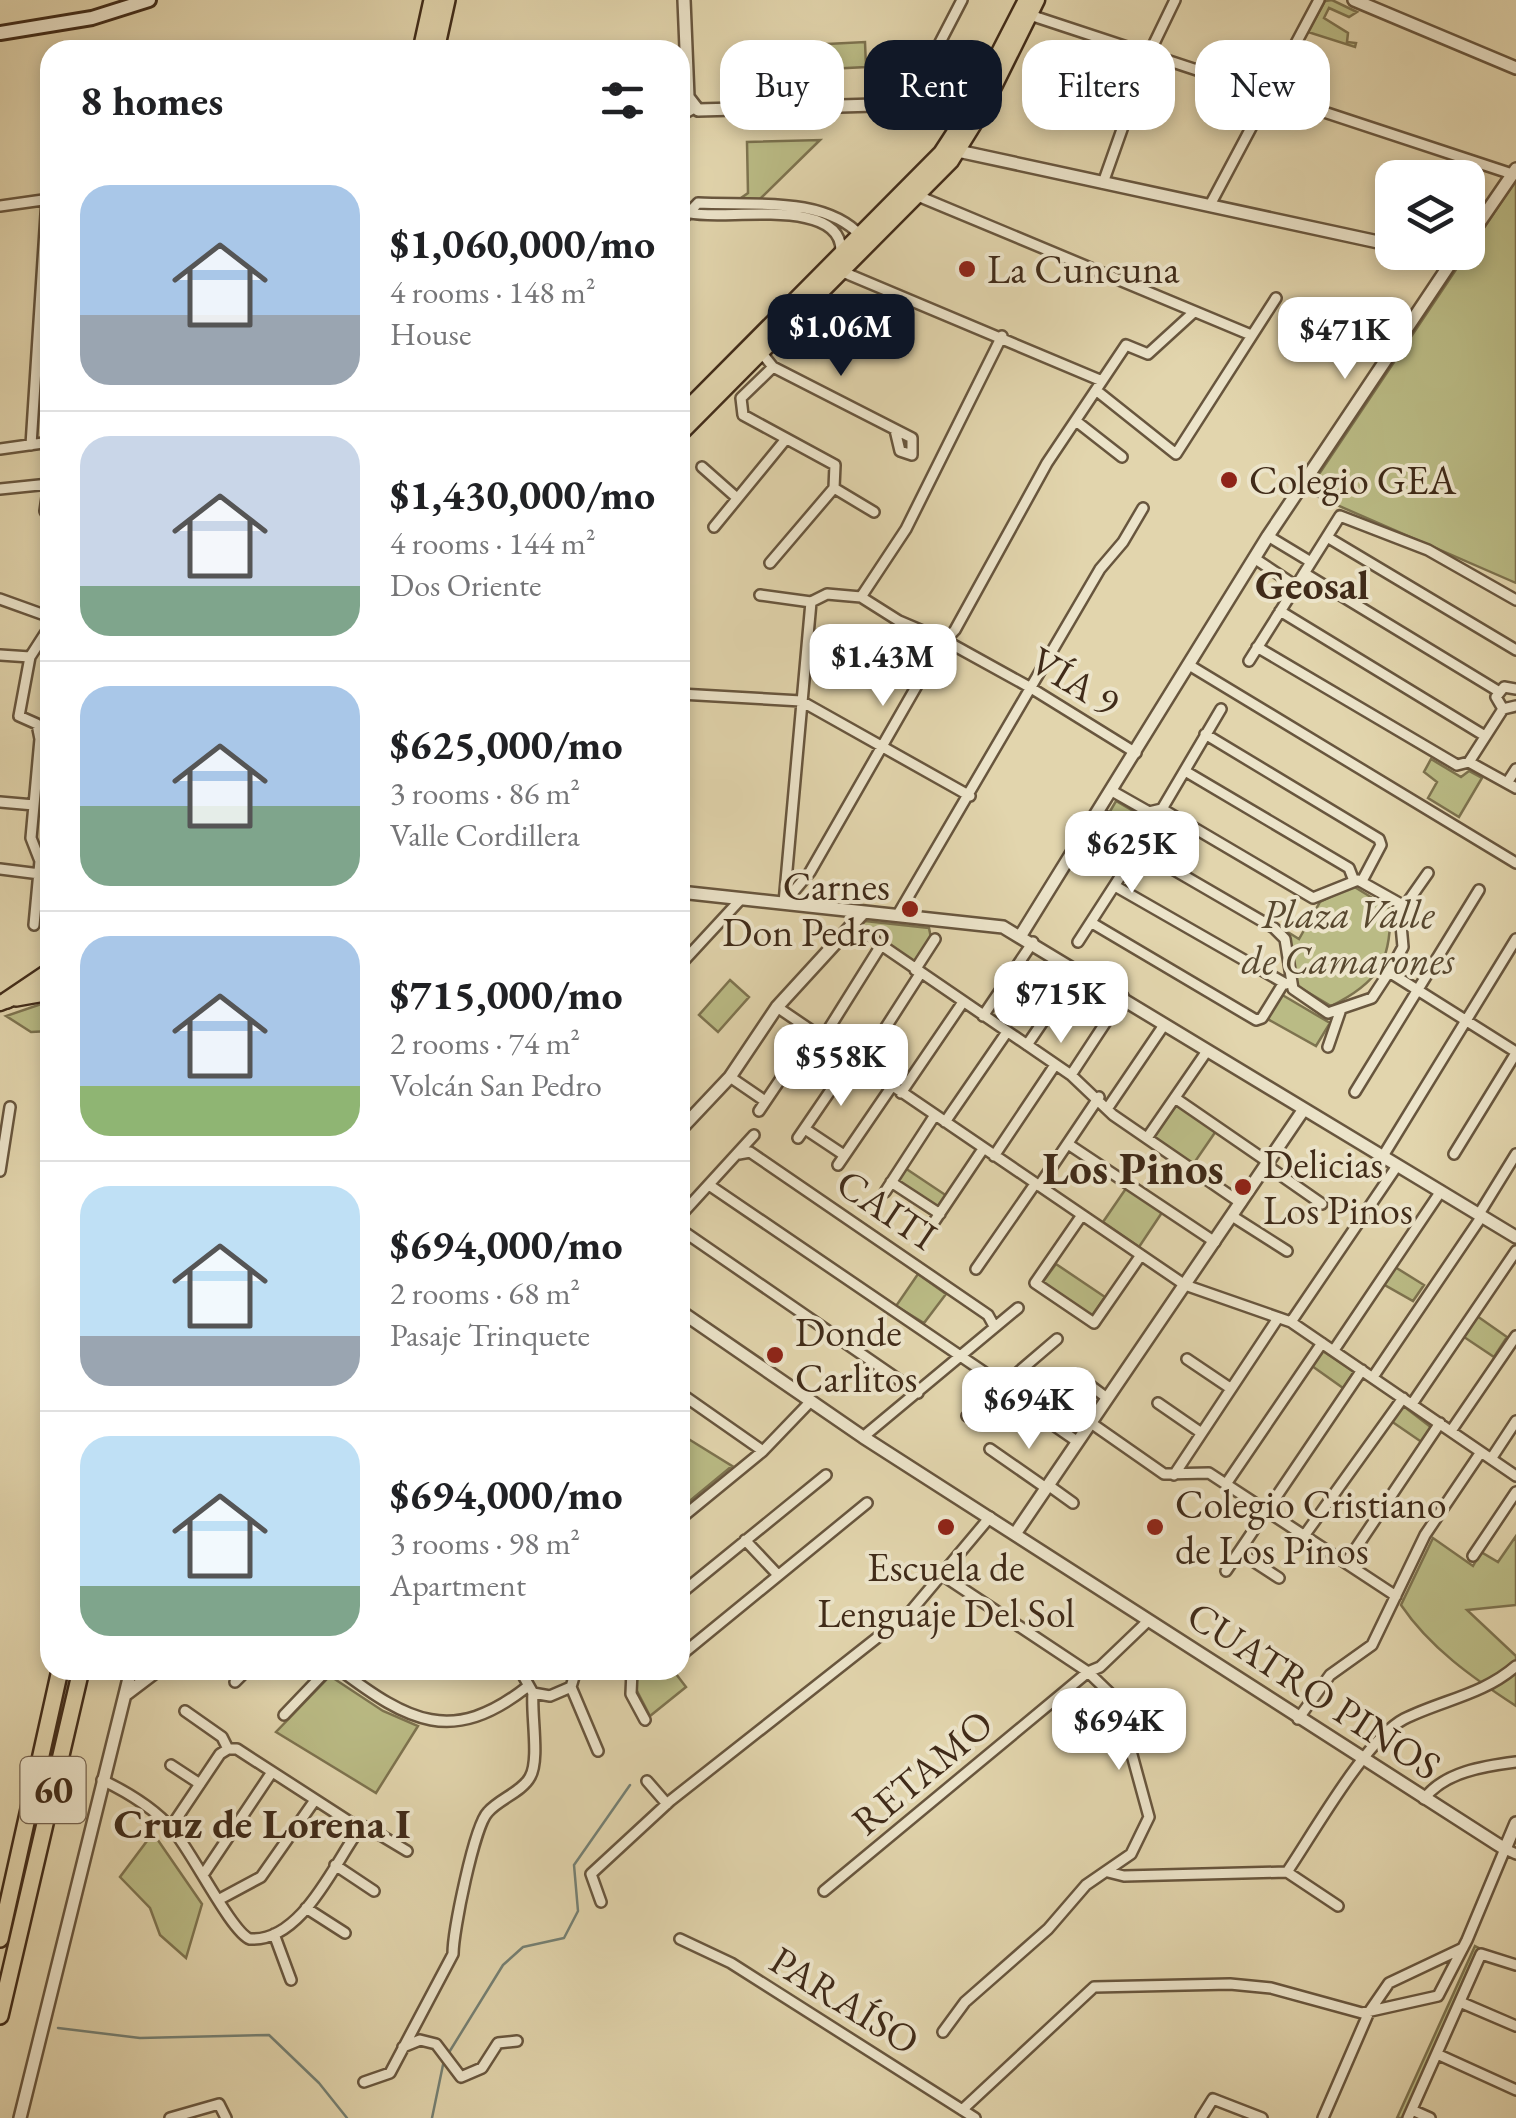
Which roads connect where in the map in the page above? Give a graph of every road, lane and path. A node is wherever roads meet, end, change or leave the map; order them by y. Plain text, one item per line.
1 (148, 0) edge
2 (432, 0) edge
3 (447, 0) edge
4 (684, 0) edge
5 (962, 0) edge
6 (1175, 0) edge
7 (1319, 0) edge
8 (1354, 0) edge
9 (1031, 5) edge
10 (0, 33) edge
11 (423, 40) edge
12 (438, 40) edge
13 (686, 40) edge
14 (941, 40) edge
15 (1111, 40) edge
16 (1156, 40) edge
17 (1299, 40) edge
18 (1002, 55) edge
19 (1516, 68) edge
20 (690, 101) edge
21 (864, 105) edge
22 (694, 108) junction
23 (690, 110) edge
24 (1330, 113) edge
25 (957, 130) edge
26 (963, 130) edge
27 (1122, 130) edge
28 (1252, 130) edge
29 (958, 152) junction
30 (1514, 172) edge
31 (1103, 183) junction
32 (918, 196) junction
33 (40, 200) edge
34 (1210, 205) junction
35 (0, 206) edge
36 (690, 213) joint
37 (1485, 214) edge
38 (862, 234) junction
39 (1375, 241) edge
40 (844, 264) junction
41 (1447, 270) edge
42 (1276, 298) dead end
43 (1194, 312) junction
44 (40, 315) edge
45 (1002, 336) junction
46 (1251, 336) junction
47 (757, 356) junction
48 (769, 369) junction
49 (1099, 386) junction
50 (690, 409) edge
51 (690, 410) edge
52 (1076, 421) junction
53 (895, 430) dead end
54 (786, 438) junction
55 (40, 444) edge
56 (31, 445) junction
57 (0, 449) edge
58 (1122, 457) dead end
59 (702, 467) dead end
60 (40, 483) edge
61 (834, 488) junction
62 (0, 489) edge
63 (737, 498) junction
64 (1143, 508) dead end
65 (874, 512) dead end
66 (714, 527) dead end
67 (1268, 536) junction
68 (1327, 537) junction
69 (1254, 558) junction
70 (1312, 562) junction
71 (770, 563) dead end
72 (1304, 573) junction
73 (1296, 586) junction
74 (760, 595) dead end
75 (861, 597) junction
76 (0, 598) edge
77 (1516, 600) edge
78 (811, 602) junction
79 (40, 612) edge
80 (1280, 612) junction
81 (946, 640) junction
82 (40, 642) edge
83 (1257, 648) junction
84 (1516, 650) edge
85 (0, 656) edge
86 (30, 657) junction
87 (1249, 660) dead end
88 (1189, 665) junction
89 (1515, 687) edge
90 (1031, 688) junction
91 (1498, 691) junction
92 (690, 695) edge
93 (801, 702) junction
94 (1516, 706) edge
95 (1220, 708) dead end
96 (1503, 709) junction
97 (1205, 734) junction
98 (1485, 736) junction
99 (883, 748) junction
100 (1136, 753) junction
101 (1469, 762) junction
102 (1516, 769) edge
103 (1186, 771) junction
104 (1511, 785) edge
105 (1112, 791) junction
106 (970, 796) junction
107 (0, 802) edge
108 (34, 805) junction
109 (1162, 809) junction
110 (1098, 812) junction
111 (1138, 850) junction
112 (1516, 863) edge
113 (0, 869) edge
114 (1428, 873) dead end
115 (40, 874) junction
116 (1358, 880) junction
117 (1115, 886) junction
118 (1479, 890) dead end
119 (690, 893) edge
120 (741, 900) junction
121 (784, 903) junction
122 (1402, 910) junction
123 (864, 912) junction
124 (897, 916) junction
125 (1092, 922) junction
126 (34, 925) dead end
127 (852, 926) junction
128 (936, 938) dead end
129 (1027, 939) junction
130 (1516, 939) edge
131 (1078, 942) dead end
132 (880, 947) junction
133 (690, 954) edge
134 (1078, 970) junction
135 (918, 972) junction
136 (1390, 972) junction
137 (40, 978) edge
138 (1286, 984) junction
139 (40, 987) edge
140 (1417, 991) junction
141 (40, 994) edge
142 (1123, 996) junction
143 (3, 1001) edge
144 (963, 1002) junction
145 (776, 1007) junction
146 (1340, 1012) junction
147 (984, 1016) junction
148 (1467, 1022) junction
149 (1164, 1025) junction
150 (813, 1031) junction
151 (1007, 1032) junction
152 (823, 1038) junction
153 (1027, 1044) junction
154 (1328, 1047) dead end
155 (1207, 1051) junction
156 (1516, 1052) edge
157 (852, 1059) junction
158 (1055, 1065) junction
159 (862, 1066) junction
160 (1070, 1074) junction
161 (730, 1077) junction
162 (896, 1090) junction
163 (1355, 1092) dead end
164 (1099, 1098) junction
165 (1175, 1098) junction
166 (766, 1101) junction
167 (10, 1107) dead end
168 (1107, 1109) junction
169 (1304, 1109) junction
170 (759, 1111) dead end
171 (936, 1116) junction
172 (690, 1119) edge
173 (945, 1122) junction
174 (3, 1131) edge
175 (754, 1135) dead end
176 (1147, 1138) junction
177 (1068, 1144) junction
178 (984, 1149) junction
179 (739, 1154) junction
180 (1454, 1154) dead end
181 (1516, 1154) edge
182 (844, 1155) junction
183 (994, 1156) junction
184 (1383, 1156) junction
185 (1267, 1164) junction
186 (838, 1166) dead end
187 (1397, 1166) junction
188 (0, 1171) edge
189 (892, 1182) junction
190 (710, 1185) junction
191 (1037, 1185) junction
192 (1441, 1191) junction
193 (884, 1192) dead end
194 (1241, 1202) junction
195 (1322, 1204) dead end
196 (690, 1206) edge
197 (940, 1214) junction
198 (1082, 1215) junction
199 (1481, 1215) junction
200 (1232, 1216) junction
201 (932, 1225) dead end
202 (690, 1236) edge
203 (1516, 1237) edge
204 (1215, 1242) junction
205 (1287, 1251) dead end
206 (1516, 1251) edge
207 (1141, 1254) junction
208 (976, 1270) dead end
209 (1186, 1285) junction
210 (1018, 1308) dead end
211 (690, 1317) edge
212 (1278, 1318) junction
213 (1291, 1322) junction
214 (994, 1326) junction
215 (1516, 1336) edge
216 (1057, 1338) dead end
217 (1322, 1343) junction
218 (1334, 1350) junction
219 (960, 1358) junction
220 (1187, 1358) dead end
221 (1362, 1370) junction
222 (1075, 1374) dead end
223 (1372, 1377) junction
224 (1003, 1385) junction
225 (1230, 1388) junction
226 (918, 1393) junction
227 (1107, 1398) junction
228 (690, 1400) edge
229 (811, 1401) junction
230 (1407, 1401) junction
231 (1158, 1402) dead end
232 (1036, 1413) dead end
233 (967, 1416) dead end
234 (1516, 1421) edge
235 (1091, 1424) junction
236 (1440, 1424) junction
237 (1451, 1431) junction
238 (1200, 1432) junction
239 (864, 1437) junction
240 (1078, 1442) junction
241 (990, 1449) dead end
242 (763, 1452) junction
243 (1481, 1452) junction
244 (1491, 1458) junction
245 (826, 1474) dead end
246 (1174, 1475) junction
247 (1516, 1476) edge
248 (1226, 1484) junction
249 (1047, 1486) junction
250 (1516, 1492) edge
251 (866, 1503) dead end
252 (1074, 1503) dead end
253 (1266, 1510) junction
254 (690, 1511) edge
255 (990, 1517) junction
256 (1015, 1534) junction
257 (1304, 1536) junction
258 (746, 1540) junction
259 (1239, 1552) junction
260 (1473, 1556) dead end
261 (1346, 1563) junction
262 (1226, 1571) dead end
263 (942, 1574) junction
264 (778, 1575) junction
265 (1279, 1578) dead end
266 (690, 1586) edge
267 (1396, 1596) junction
268 (1148, 1621) junction
269 (690, 1648) edge
270 (1516, 1666) edge
271 (1088, 1672) junction
272 (58, 1680) edge
273 (79, 1680) edge
274 (129, 1680) edge
275 (145, 1680) edge
276 (318, 1680) edge
277 (355, 1680) edge
278 (525, 1680) edge
279 (573, 1680) edge
280 (632, 1680) edge
281 (571, 1686) junction
282 (530, 1690) junction
283 (125, 1695) junction
284 (185, 1711) dead end
285 (284, 1715) dead end
286 (1298, 1719) junction
287 (645, 1720) dead end
288 (228, 1749) junction
289 (598, 1751) dead end
290 (1363, 1761) junction
291 (1516, 1762) edge
292 (171, 1765) dead end
293 (272, 1772) junction
294 (102, 1780) junction
295 (647, 1781) dead end
296 (200, 1784) junction
297 (1424, 1799) junction
298 (315, 1800) junction
299 (667, 1804) junction
300 (1516, 1824) edge
301 (356, 1826) junction
302 (171, 1827) junction
303 (407, 1851) dead end
304 (1510, 1852) edge
305 (336, 1866) junction
306 (205, 1872) junction
307 (1108, 1872) junction
308 (1286, 1872) junction
309 (374, 1890) dead end
310 (824, 1892) dead end
311 (220, 1899) junction
312 (600, 1902) dead end
313 (1338, 1906) dead end
314 (306, 1908) junction
315 (26, 1910) junction
316 (345, 1933) dead end
317 (274, 1934) junction
318 (0, 1935) edge
319 (680, 1939) dead end
320 (1465, 1944) junction
321 (1516, 1964) edge
322 (291, 1980) dead end
323 (1460, 2002) junction
324 (1370, 2012) junction
325 (0, 2016) edge
326 (1516, 2026) edge
327 (943, 2032) dead end
328 (0, 2035) edge
329 (516, 2041) dead end
330 (403, 2047) junction
331 (1437, 2054) junction
332 (364, 2082) dead end
333 (1516, 2090) edge
334 (962, 2110) junction
335 (1410, 2114) edge
336 (20, 2118) edge
337 (170, 2118) edge
338 (226, 2118) edge
339 (974, 2118) edge
340 (1201, 2118) edge
341 (1262, 2118) edge
342 (1324, 2118) edge
343 (1430, 2118) edge

1 - 10 main road
2 - 11 highway
3 - 12 highway
4 - 13 street
5 - 14 street
6 - 16 street
7 - 17 street
8 - 19 street
9 - 15 street
9 - 18 main road
9 - 29 main road
20 - 22 street
21 - 22 street
22 - 23 street
24 - 30 street
25 - 38 main road
26 - 29 main road
27 - 31 street
28 - 34 street
29 - 31 street
29 - 32 main road
30 - 37 street
31 - 34 street
32 - 40 main road
32 - 43 street
33 - 35 street
34 - 39 street
36 - 38 street
36 - 40 street
38 - 40 main road
40 - 45 street
40 - 47 main road
40 - 50 main road
41 - 67 street
42 - 46 street
43 - 46 street
43 - 49 street
44 - 56 street
45 - 49 street
45 - 75 street
46 - 49 street
47 - 48 street
47 - 51 main road
48 - 53 street
48 - 54 street
49 - 52 street
52 - 58 street
52 - 81 street
54 - 61 street
54 - 63 street
55 - 56 street
56 - 57 street
59 - 63 street
60 - 62 street
61 - 65 street
61 - 71 street
63 - 66 street
64 - 90 street
67 - 69 street
67 - 70 street
68 - 70 street
68 - 77 street
68 - 84 street
69 - 73 street
69 - 88 street
70 - 72 street
72 - 73 street
72 - 91 street
73 - 80 street
74 - 78 street
75 - 78 street
75 - 81 street, VÍA 9
76 - 79 street
78 - 93 street
80 - 83 street
80 - 98 street
81 - 90 street, VÍA 9
81 - 99 street
82 - 86 street
83 - 87 street
83 - 101 street
85 - 86 street
86 - 108 street
88 - 100 street
88 - 112 street
89 - 91 street
90 - 100 street, VÍA 9
90 - 106 street
91 - 96 street
92 - 93 street
93 - 99 street
93 - 121 street
94 - 96 street
95 - 97 street
96 - 98 street
97 - 103 street
97 - 116 street
98 - 101 street
99 - 106 street
99 - 121 street
100 - 105 street
101 - 104 street
102 - 104 street
103 - 109 street
103 - 116 street
105 - 109 street
105 - 110 street
106 - 124 street
107 - 108 street
108 - 115 street
109 - 116 street
110 - 111 street
110 - 129 street
111 - 117 street
111 - 138 street
113 - 115 street
114 - 122 street
115 - 126 street
116 - 122 street
117 - 125 street
117 - 138 street
118 - 140 street
119 - 120 street
120 - 121 street
120 - 133 street
121 - 123 street
122 - 136 street
123 - 124 street
123 - 127 street
124 - 129 street
125 - 131 street
125 - 138 street
127 - 132 street
127 - 145 street
128 - 135 street
129 - 134 street
129 - 147 street
130 - 148 street
132 - 135 street
132 - 152 street
134 - 142 street
134 - 153 street
135 - 144 street
135 - 159 street
136 - 140 street
136 - 146 street
137 - 143 highway
138 - 146 street
139 - 143 main road
140 - 148 street
140 - 163 street
141 - 143 highway
142 - 149 street
142 - 160 street
144 - 147 street
144 - 162 street
145 - 150 street
145 - 161 street
146 - 154 street
147 - 151 street
148 - 156 street
148 - 184 street
149 - 155 street
149 - 168 street
150 - 152 street
150 - 166 street
151 - 153 street
151 - 173 street
152 - 157 street
153 - 158 street
155 - 165 street
155 - 169 street
156 - 180 street
157 - 159 street
157 - 182 street
158 - 160 street
158 - 183 street
159 - 162 street
160 - 164 street
161 - 166 street
161 - 172 street
162 - 171 street
162 - 182 street
164 - 168 street
164 - 177 street
165 - 176 street
165 - 185 street
166 - 170 street
167 - 174 street
168 - 176 street
169 - 184 street
169 - 185 street
171 - 173 street
171 - 189 street
173 - 178 street
174 - 188 street
175 - 179 street
176 - 194 street
177 - 191 street
177 - 204 street
178 - 183 street
178 - 197 street
179 - 190 street
179 - 214 street, CAITI
181 - 199 street
182 - 186 street
183 - 191 street
184 - 187 street
185 - 194 street
185 - 195 street
187 - 192 street
187 - 213 street
189 - 193 street
189 - 197 street
190 - 196 street
190 - 219 street
191 - 198 street
191 - 208 street
192 - 199 street
192 - 218 street
194 - 200 street
197 - 201 street
198 - 207 street
198 - 207 street
199 - 203 street
199 - 223 street
200 - 204 street
200 - 205 street
202 - 226 street
204 - 209 street
206 - 230 street
207 - 209 street
209 - 212 street
209 - 227 street
210 - 214 street
211 - 229 street, CUATRO PINOS
212 - 213 street
212 - 225 street
213 - 217 street
214 - 219 street
215 - 237 street
216 - 224 street
217 - 218 street
217 - 248 street
218 - 221 street
219 - 224 street
219 - 226 street
220 - 225 street
221 - 223 street
221 - 253 street
222 - 227 street
223 - 230 street
224 - 233 street
225 - 238 street
226 - 239 street
227 - 235 street
228 - 242 street
229 - 239 street, CUATRO PINOS
229 - 242 street
230 - 236 street
230 - 257 street
231 - 238 street
232 - 240 street
234 - 244 street
235 - 240 street
235 - 246 street
236 - 237 street
236 - 261 street
237 - 243 street
238 - 246 street
239 - 255 street, CUATRO PINOS
240 - 249 street
241 - 249 street
242 - 254 street
243 - 244 street
243 - 267 street
244 - 247 street
245 - 258 street
246 - 248 street
248 - 253 street
249 - 252 street
249 - 256 street
250 - 260 street
251 - 264 street
253 - 257 street
253 - 259 street
255 - 256 street, CUATRO PINOS
255 - 263 street
256 - 268 street, CUATRO PINOS
257 - 261 street
258 - 264 street
258 - 266 street
259 - 262 street
259 - 265 street
261 - 267 street
263 - 271 street
263 - 299 street
264 - 269 street
267 - 286 street
268 - 271 street, RETAMO
268 - 286 street, CUATRO PINOS
270 - 290 street
271 - 307 street
271 - 310 street, RETAMO
272 - 318 highway, 60
273 - 315 highway, 60
274 - 283 street
275 - 283 street
276 - 285 street
277 - 282 street
278 - 282 street
279 - 281 street
280 - 287 street
281 - 282 street
281 - 289 street
282 - 330 street
283 - 294 street
284 - 288 street
286 - 290 street, CUATRO PINOS
288 - 293 street
288 - 296 street
290 - 297 street, CUATRO PINOS
290 - 308 street
291 - 297 street
292 - 296 street
293 - 298 street
293 - 306 street
294 - 302 street
294 - 336 street
295 - 299 street
296 - 302 street
297 - 304 street, CUATRO PINOS
298 - 301 street
298 - 311 street
299 - 312 street
300 - 304 street
301 - 303 street
301 - 305 street
302 - 306 street
304 - 320 street
305 - 309 street
305 - 314 street
306 - 311 street
307 - 308 street
307 - 327 street
308 - 313 street
311 - 317 street
314 - 316 street
314 - 317 street
315 - 325 highway, 60
315 - 328 highway, 60
317 - 322 street
319 - 334 street, PARAÍSO
320 - 324 street
320 - 324 street
321 - 323 street
323 - 326 street
323 - 331 street
324 - 334 street
324 - 342 street
329 - 330 street
330 - 332 street
331 - 333 street
331 - 335 street
334 - 339 street, PARAÍSO
335 - 343 street
337 - 338 street
340 - 341 street

